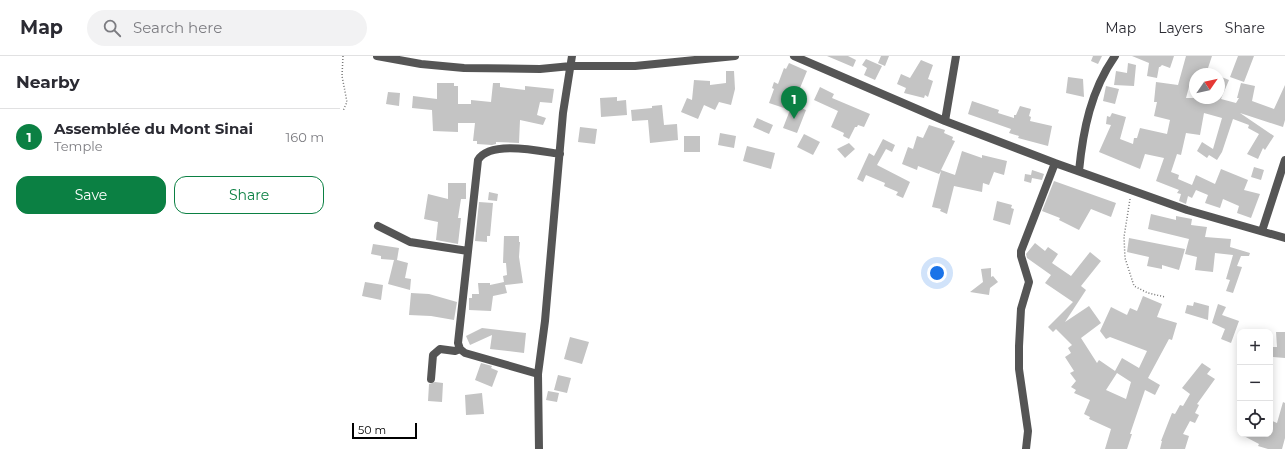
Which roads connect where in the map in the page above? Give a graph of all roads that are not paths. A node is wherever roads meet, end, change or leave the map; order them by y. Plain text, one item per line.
1 (377, 56) edge
2 (572, 56) edge
3 (735, 56) edge
4 (794, 56) edge
5 (956, 56) edge
6 (1114, 56) edge
7 (571, 66) junction
8 (945, 121) junction
9 (560, 154) junction
10 (1285, 160) edge
11 (1055, 163) junction
12 (1078, 171) junction
13 (378, 226) dead end
14 (1262, 231) junction
15 (1285, 238) edge
16 (468, 250) junction
17 (460, 348) junction
18 (538, 374) junction
19 (431, 379) dead end
20 (539, 449) edge
21 (1026, 449) edge

1 - 7 street
2 - 7 street
3 - 7 street
4 - 8 street
5 - 8 street
6 - 12 street
7 - 9 street
8 - 11 street
9 - 16 street
9 - 18 street
10 - 14 street
11 - 12 street
11 - 21 street
12 - 14 street
13 - 16 street
14 - 15 street
16 - 17 street
17 - 18 street
17 - 19 street
18 - 20 street

